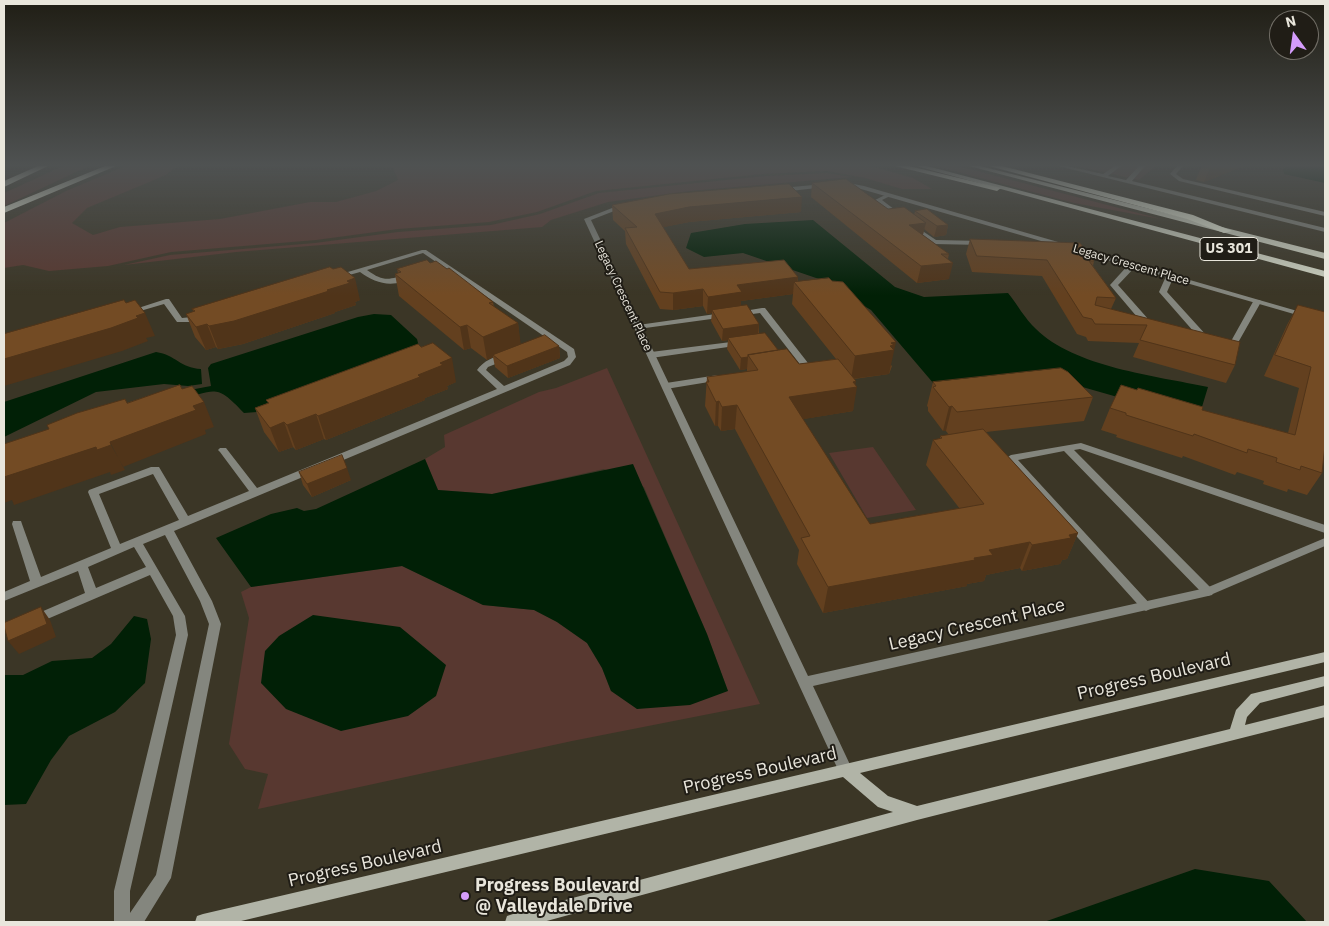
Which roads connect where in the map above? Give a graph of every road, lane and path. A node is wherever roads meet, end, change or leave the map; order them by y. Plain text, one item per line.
1 (614, 209) edge
2 (890, 209) edge
3 (941, 209) edge
4 (1080, 209) edge
5 (1089, 209) edge
6 (1142, 209) edge
7 (1160, 209) edge
8 (1240, 209) edge
9 (1305, 209) edge
10 (1325, 214) edge
11 (1325, 230) edge
12 (1227, 231) junction
13 (991, 243) edge
14 (1030, 243) edge
15 (1059, 244) junction
16 (1325, 256) edge
17 (444, 265) junction
18 (1133, 265) junction
19 (1325, 266) edge
20 (435, 268) edge
21 (361, 269) junction
22 (416, 274) edge
23 (1325, 275) edge
24 (1170, 276) junction
25 (324, 280) edge
26 (1257, 302) junction
27 (118, 315) edge
28 (212, 315) edge
29 (1325, 321) edge
30 (1162, 326) edge
31 (638, 327) junction
32 (1187, 334) edge
33 (783, 337) junction
34 (773, 338) dead end
35 (1204, 338) junction
36 (745, 342) edge
37 (510, 355) edge
38 (651, 355) junction
39 (787, 368) edge
40 (731, 376) edge
41 (666, 386) junction
42 (502, 389) junction
43 (1066, 448) junction
44 (223, 450) dead end
45 (255, 492) junction
46 (185, 521) junction
47 (17, 524) dead end
48 (166, 529) junction
49 (1325, 529) edge
50 (137, 542) junction
51 (1325, 542) edge
52 (117, 550) junction
53 (82, 565) junction
54 (153, 570) junction
55 (37, 583) junction
56 (1208, 592) junction
57 (92, 594) junction
58 (4, 597) edge
59 (1146, 606) junction
60 (45, 615) edge
61 (1325, 657) edge
62 (1325, 681) edge
63 (806, 682) junction
64 (1325, 711) edge
65 (1236, 733) junction
66 (846, 771) junction
67 (917, 813) junction
68 (122, 922) edge
69 (134, 922) edge
70 (203, 922) edge
71 (513, 922) edge

1 - 31 street, Legacy Crescent Place
2 - 13 street
3 - 15 street, Legacy Crescent Place
4 - 23 main road, US 301
5 - 19 main road
6 - 12 main road, US 301
7 - 12 highway
8 - 11 street
9 - 10 street
12 - 16 main road, US 301
14 - 15 street
15 - 18 street, Legacy Crescent Place
17 - 20 street
17 - 21 street
17 - 42 street
18 - 24 street, Legacy Crescent Place
18 - 30 street
21 - 22 street
21 - 25 street
24 - 26 street, Legacy Crescent Place
24 - 35 street
26 - 29 street, Legacy Crescent Place
26 - 35 street
27 - 28 street
31 - 33 street
31 - 38 street, Legacy Crescent Place
32 - 35 street
33 - 34 street
33 - 39 street
36 - 38 street
37 - 42 street
38 - 41 street, Legacy Crescent Place
40 - 41 street
41 - 63 street, Legacy Crescent Place
42 - 45 street
43 - 49 street
43 - 56 street
43 - 59 street
44 - 45 street
45 - 46 street
46 - 48 street
46 - 52 street
47 - 55 street
48 - 50 street
48 - 69 street
50 - 52 street
50 - 54 street
51 - 56 street, Legacy Crescent Place
52 - 53 street
53 - 55 street
53 - 57 street
54 - 57 street
54 - 68 street
55 - 58 street
56 - 59 street, Legacy Crescent Place
57 - 60 street
59 - 63 street, Legacy Crescent Place
61 - 66 main road, Progress Boulevard
62 - 65 main road
63 - 66 street, Legacy Crescent Place
64 - 65 main road
65 - 67 main road
66 - 67 main road
66 - 70 main road, Progress Boulevard
67 - 71 main road

